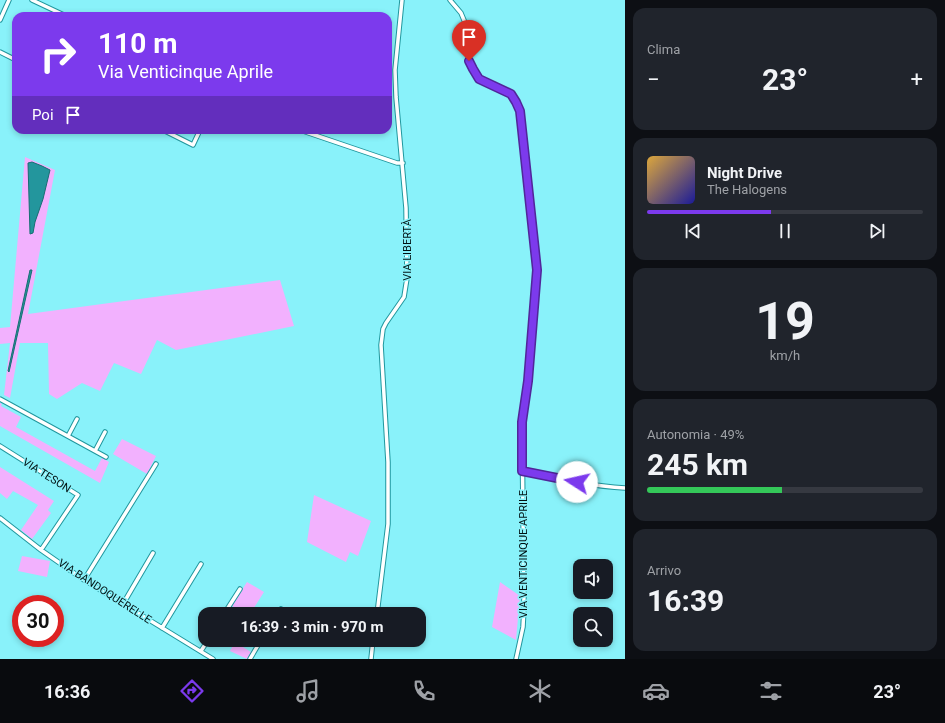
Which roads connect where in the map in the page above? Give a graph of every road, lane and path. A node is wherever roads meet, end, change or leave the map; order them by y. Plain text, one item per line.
1 (9, 0) edge
2 (32, 0) edge
3 (402, 0) edge
4 (450, 0) edge
5 (58, 12) edge
6 (0, 20) edge
7 (0, 52) edge
8 (12, 58) edge
9 (171, 134) edge
10 (198, 134) edge
11 (312, 134) edge
12 (403, 162) junction
13 (0, 399) edge
14 (77, 419) dead end
15 (105, 432) dead end
16 (68, 436) junction
17 (0, 446) edge
18 (95, 451) junction
19 (106, 457) dead end
20 (156, 464) dead end
21 (522, 471) junction
22 (625, 488) edge
23 (0, 518) edge
24 (41, 550) junction
25 (153, 553) dead end
26 (201, 564) dead end
27 (84, 580) junction
28 (240, 589) dead end
29 (123, 604) junction
30 (228, 607) edge
31 (378, 607) edge
32 (162, 628) junction
33 (204, 647) edge
34 (257, 647) edge
35 (372, 647) edge
36 (201, 651) junction
37 (213, 659) edge
38 (250, 659) edge
39 (371, 659) edge
40 (516, 659) edge

1 - 6 street
2 - 5 street
3 - 12 street, VIA LIBERTÀ
4 - 21 street, VIA VENTICINQUE APRILE
7 - 8 street
9 - 10 street
11 - 12 street
12 - 31 street, VIA LIBERTÀ
13 - 16 street
14 - 16 street
15 - 18 street
16 - 18 street
17 - 24 street, VIA TESON
18 - 19 street
20 - 27 street
21 - 22 street
21 - 40 street, VIA VENTICINQUE APRILE
23 - 24 street, VIA BANDOQUERELLE
24 - 27 street, VIA BANDOQUERELLE
25 - 29 street
26 - 32 street
27 - 29 street, VIA BANDOQUERELLE
28 - 30 street
29 - 32 street, VIA BANDOQUERELLE
32 - 36 street, VIA BANDOQUERELLE
33 - 36 street
34 - 38 street
35 - 39 street
36 - 37 street, VIA BANDOQUERELLE

